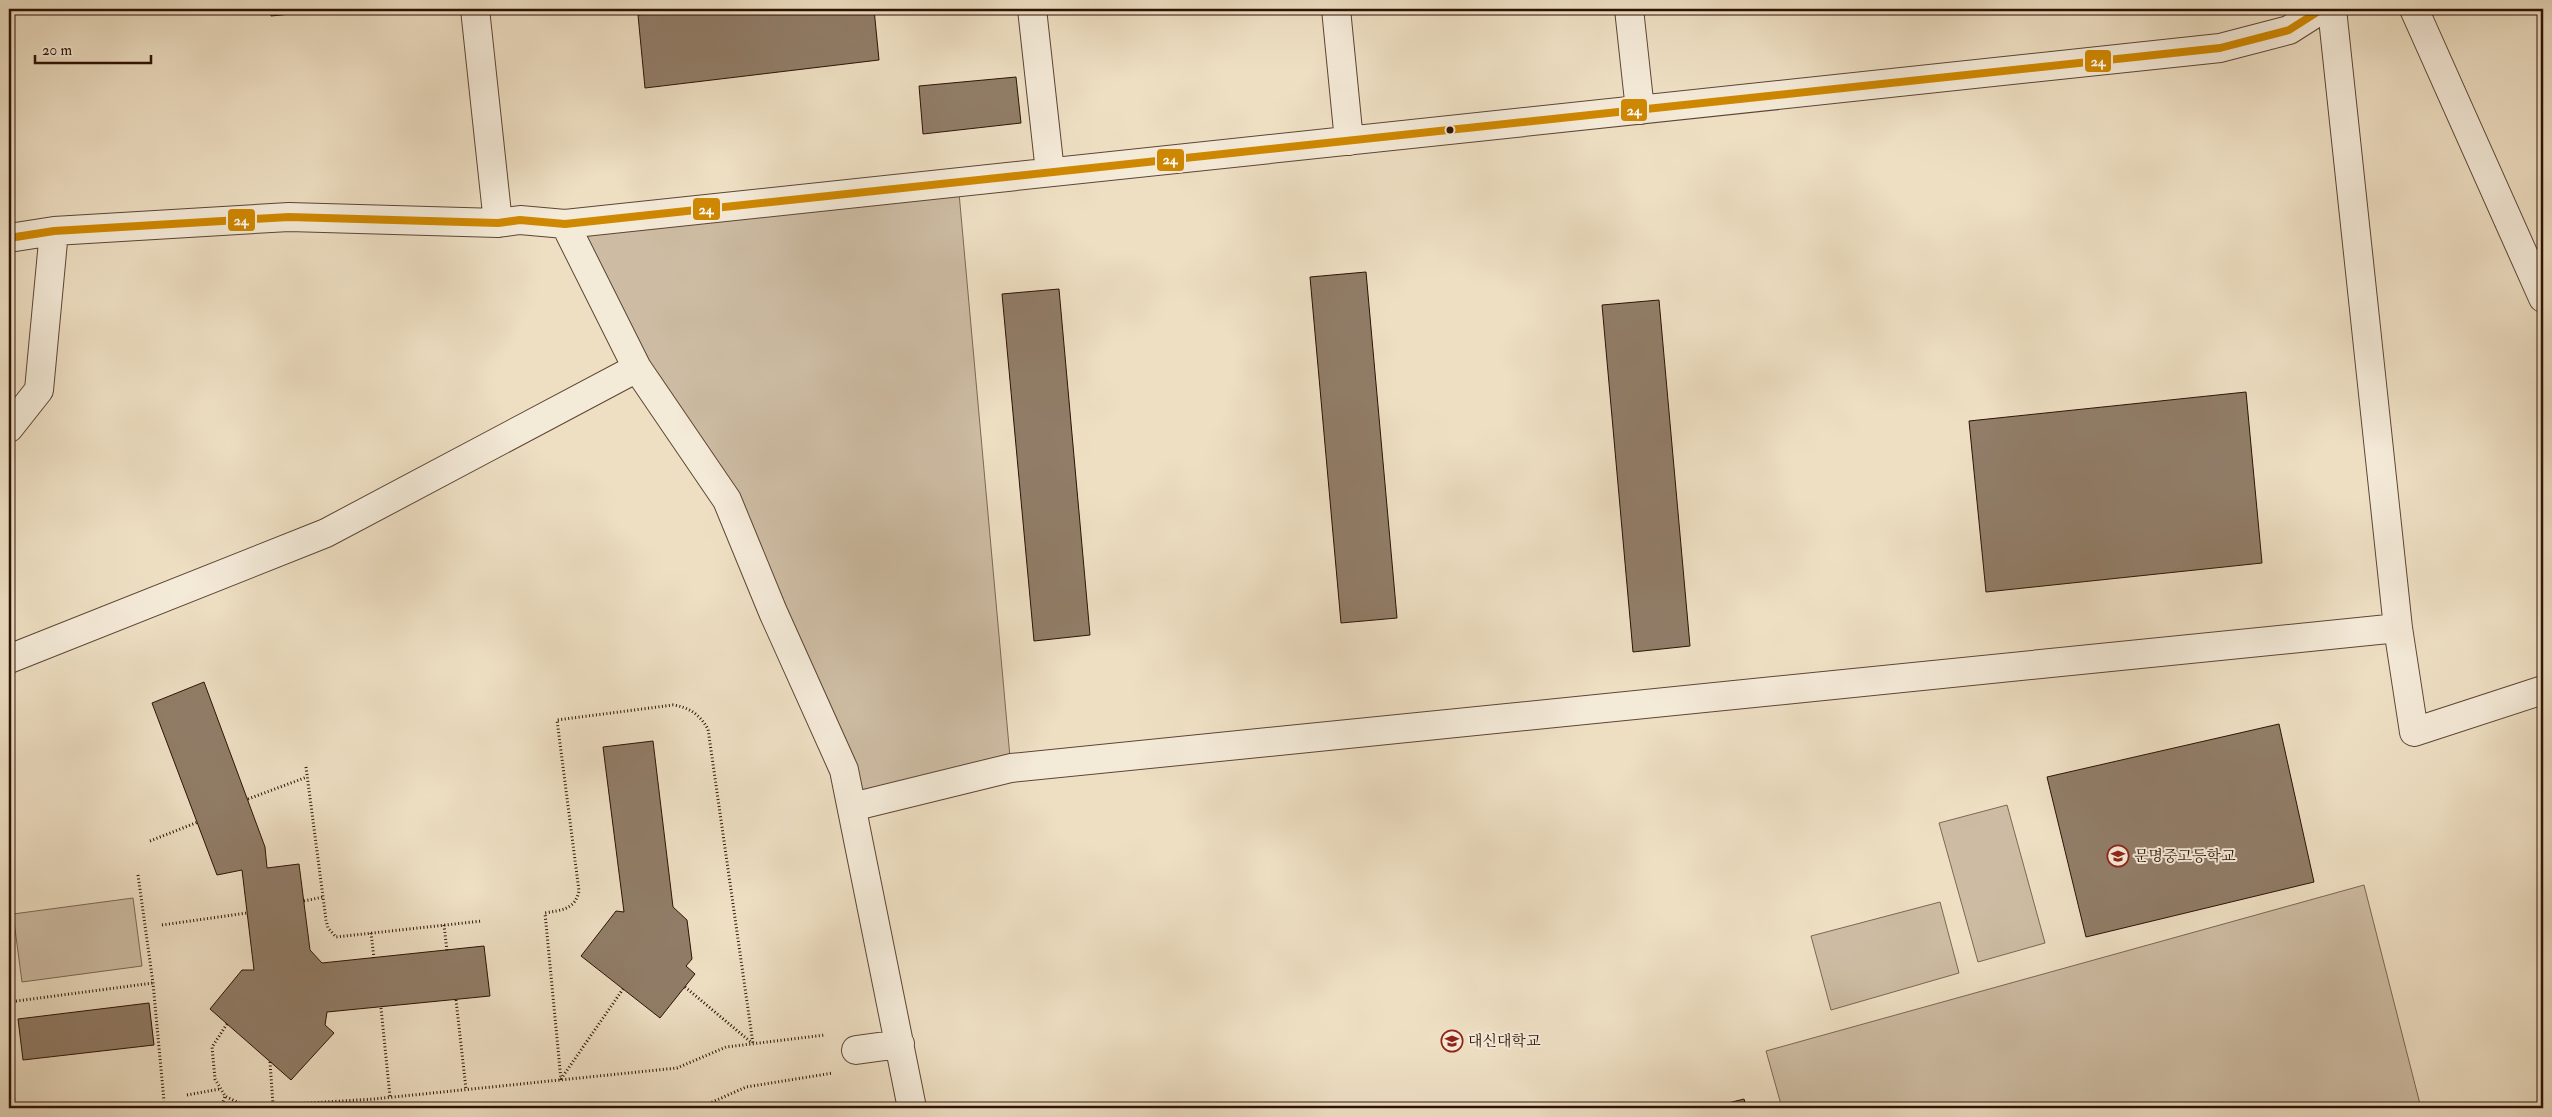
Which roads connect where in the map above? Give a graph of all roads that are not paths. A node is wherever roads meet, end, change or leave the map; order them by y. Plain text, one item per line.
1 (475, 9) edge
2 (1032, 9) edge
3 (1336, 9) edge
4 (1629, 9) edge
5 (2322, 9) edge
6 (2332, 9) edge
7 (2414, 9) edge
8 (1640, 110) junction
9 (1349, 141) junction
10 (1050, 172) junction
11 (498, 222) junction
12 (564, 224) junction
13 (54, 231) junction
14 (9, 238) edge
15 (2543, 298) edge
16 (637, 368) junction
17 (9, 428) edge
18 (2398, 628) junction
19 (9, 659) edge
20 (2543, 690) edge
21 (852, 807) junction
22 (900, 1044) junction
23 (856, 1050) dead end
24 (912, 1108) edge

1 - 11 street
2 - 10 street
3 - 9 street
4 - 8 street
5 - 8 street
6 - 18 street
7 - 15 street
8 - 9 street
9 - 10 street
10 - 12 street
11 - 12 street
11 - 13 street
12 - 16 street
13 - 14 street
13 - 17 street
16 - 19 street
16 - 21 street
18 - 20 street
18 - 21 street
21 - 22 street
22 - 23 street
22 - 24 street

